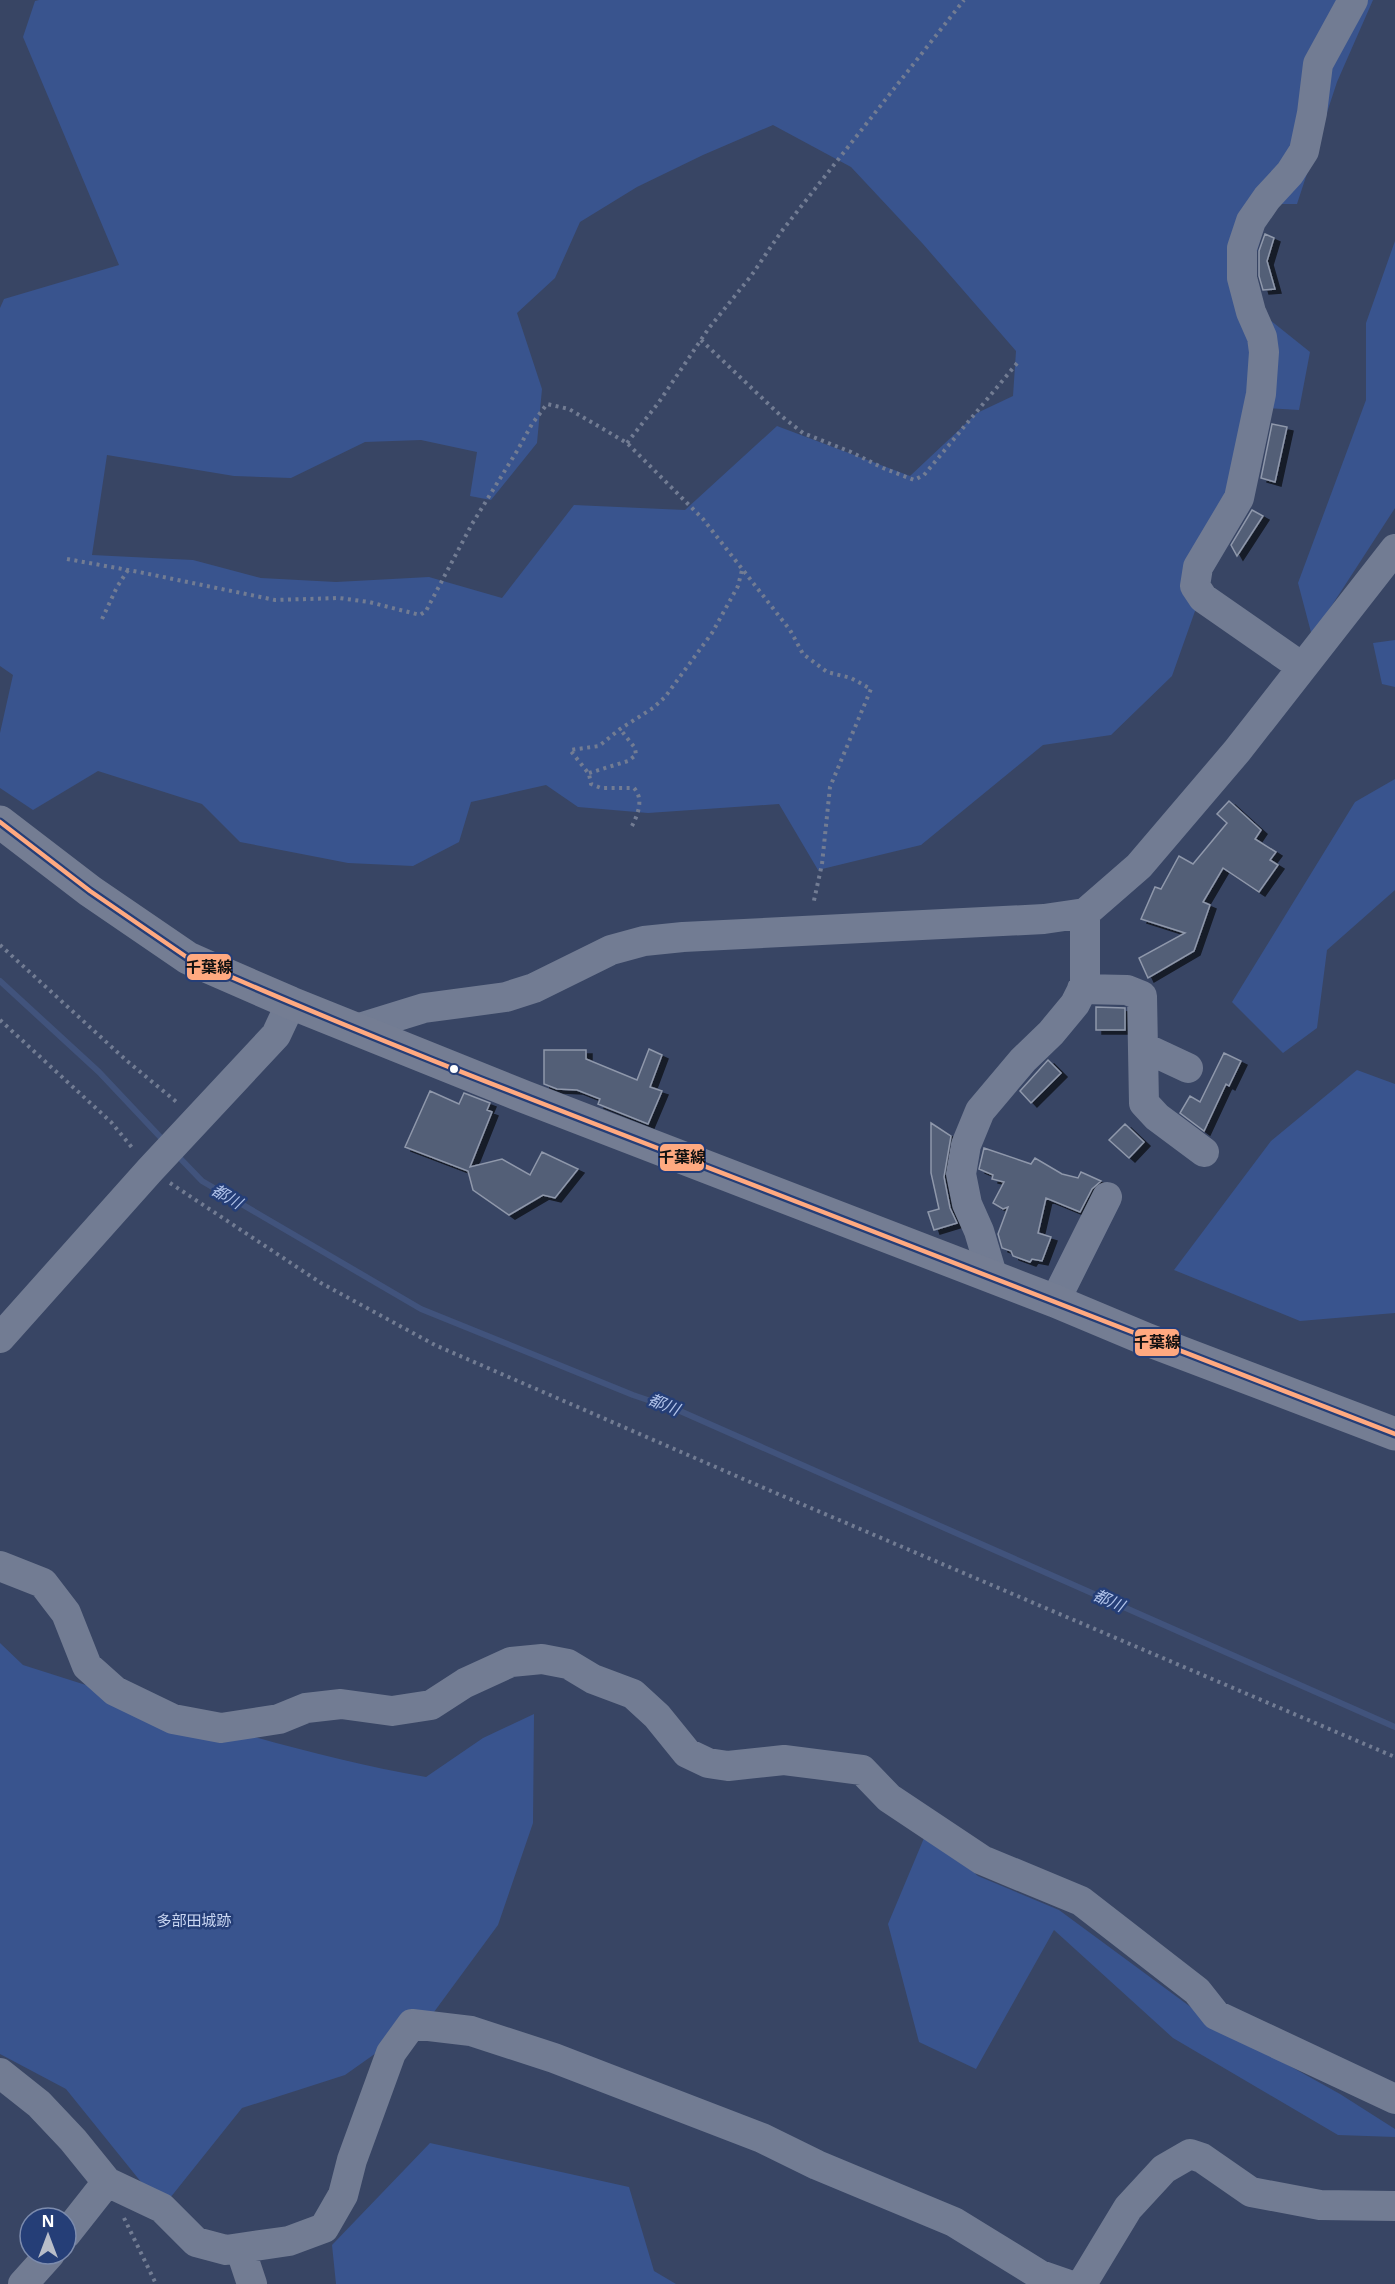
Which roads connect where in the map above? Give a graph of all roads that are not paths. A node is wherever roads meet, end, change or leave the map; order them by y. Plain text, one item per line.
1 (1353, 0) edge
2 (1395, 549) edge
3 (1302, 667) junction
4 (0, 822) edge
5 (1084, 913) junction
6 (1082, 989) junction
7 (291, 1003) junction
8 (356, 1029) junction
9 (1143, 1047) junction
10 (1188, 1068) dead end
11 (1204, 1152) dead end
12 (1107, 1197) dead end
13 (993, 1278) junction
14 (1055, 1300) junction
15 (0, 1338) edge
16 (1395, 1434) edge
17 (0, 1566) edge
18 (0, 2073) edge
19 (1395, 2099) edge
20 (107, 2182) junction
21 (1395, 2206) edge
22 (78, 2219) edge
23 (240, 2248) junction
24 (39, 2266) edge
25 (23, 2284) edge
26 (252, 2284) edge
27 (1066, 2284) edge
28 (1082, 2284) edge

1 - 3 street
2 - 3 street
3 - 5 street
4 - 7 highway
5 - 6 street
5 - 8 street
6 - 9 street
6 - 13 street
7 - 8 highway
7 - 15 street
8 - 13 highway
9 - 10 street
9 - 11 street
12 - 14 street
13 - 14 highway
14 - 16 highway
17 - 19 street
18 - 20 street
20 - 22 street
20 - 23 street
21 - 28 street
23 - 26 street
23 - 27 street
24 - 25 street

